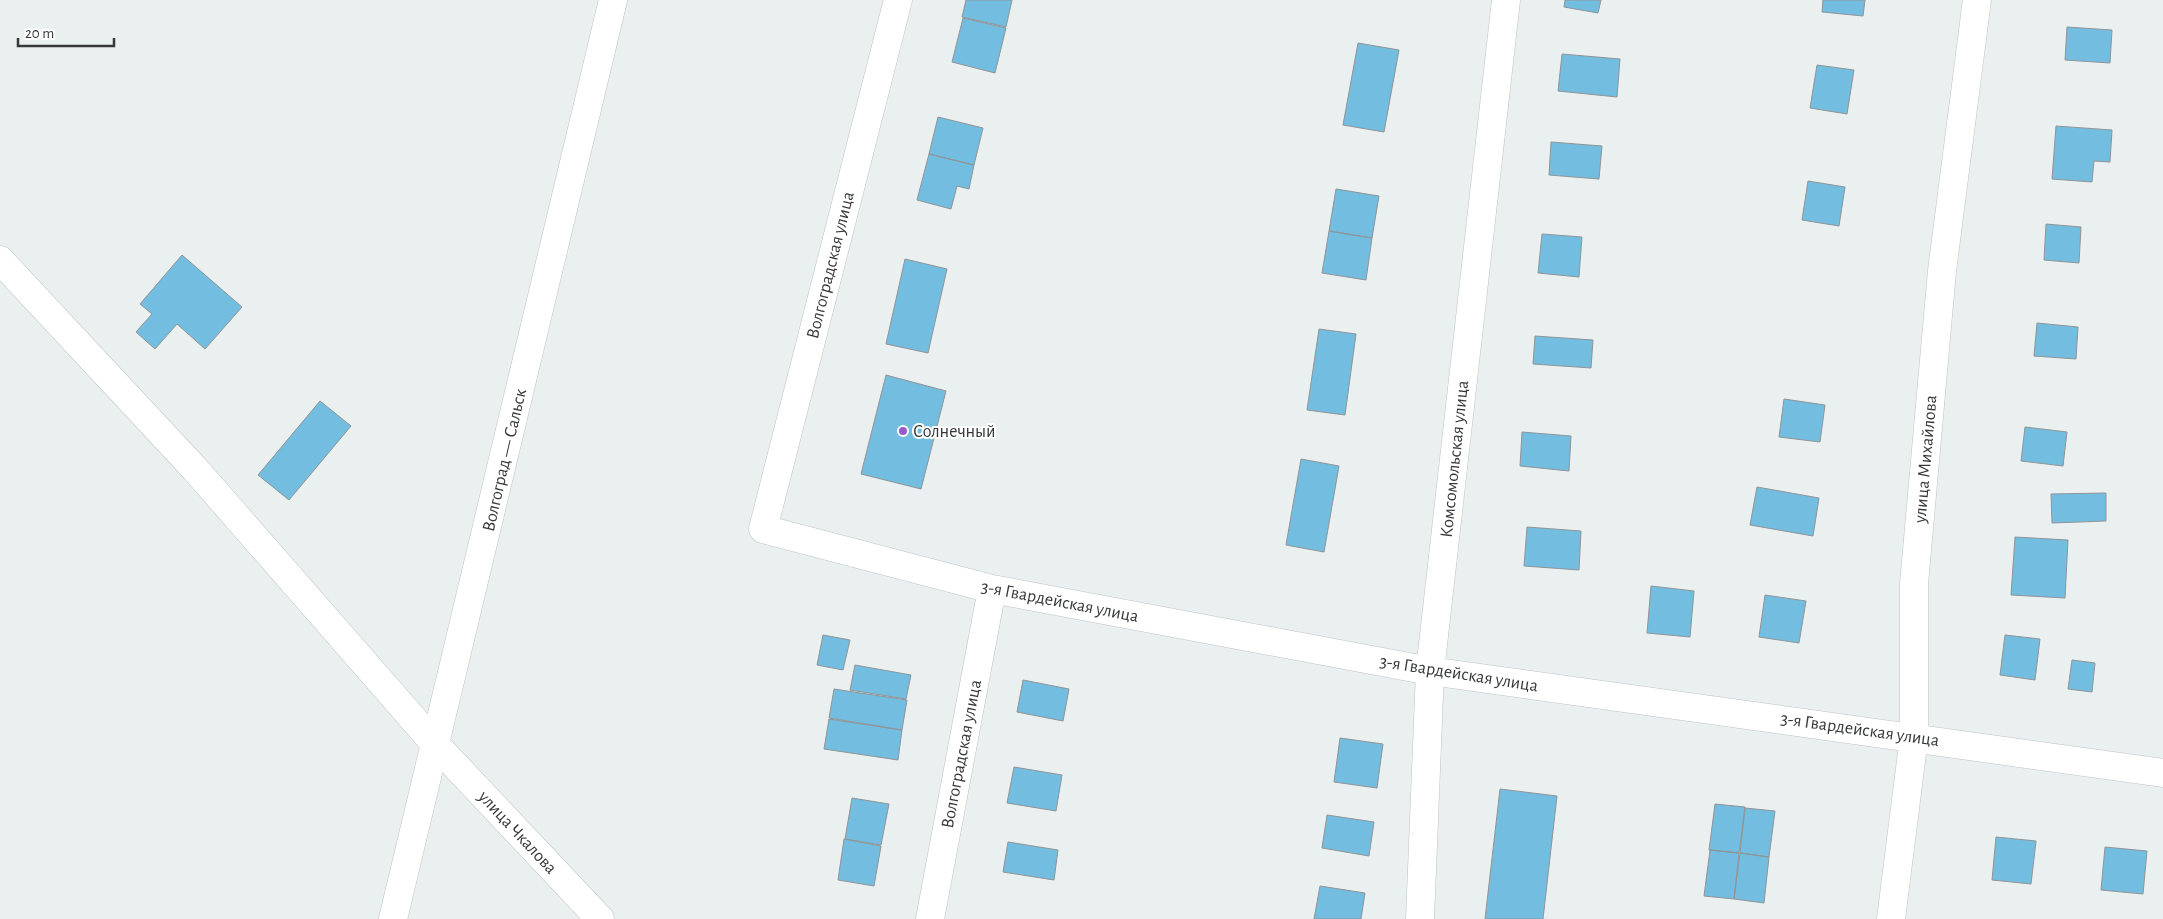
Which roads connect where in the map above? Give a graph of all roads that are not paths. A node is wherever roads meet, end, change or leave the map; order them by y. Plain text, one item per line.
1 (613, 0) edge
2 (898, 0) edge
3 (1506, 0) edge
4 (1977, 0) edge
5 (0, 260) edge
6 (762, 529) joint
7 (992, 589) junction
8 (1430, 671) junction
9 (1914, 737) junction
10 (436, 745) junction
11 (2163, 773) edge
12 (393, 919) edge
13 (600, 919) edge
14 (930, 919) edge
15 (1420, 919) edge
16 (1891, 919) edge

1 - 10 street, Волгоград — Сальск
2 - 6 street, Волгоградская улица
3 - 8 street, Комсомольская улица
4 - 9 street, улица Михайлова
5 - 10 street, улица Чкалова
6 - 7 street, 3-я Гвардейская улица
7 - 8 street, 3-я Гвардейская улица
7 - 14 street, Волгоградская улица
8 - 9 street, 3-я Гвардейская улица
8 - 15 street, Комсомольская улица
9 - 11 street, 3-я Гвардейская улица
9 - 16 street, улица Михайлова
10 - 12 street, Волгоград — Сальск
10 - 13 street, улица Чкалова

